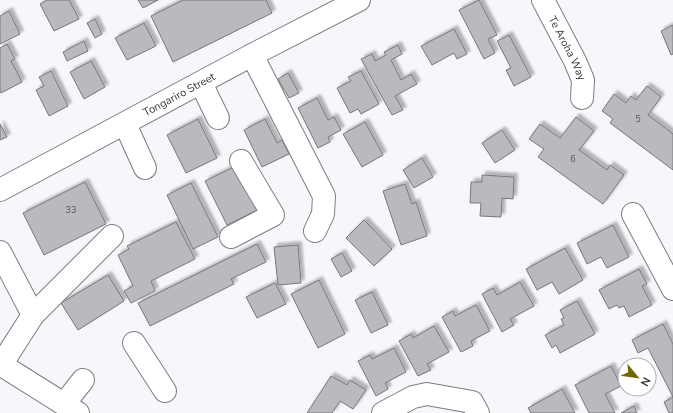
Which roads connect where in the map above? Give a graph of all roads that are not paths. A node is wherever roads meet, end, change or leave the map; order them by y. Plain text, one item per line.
1 (359, 0) edge
2 (543, 0) edge
3 (252, 55) junction
4 (201, 84) junction
5 (582, 98) dead end
6 (218, 118) dead end
7 (125, 124) junction
8 (241, 161) dead end
9 (145, 168) dead end
10 (0, 190) edge
11 (633, 214) dead end
12 (315, 231) dead end
13 (112, 236) dead end
14 (231, 237) dead end
15 (0, 252) edge
16 (673, 289) edge
17 (33, 315) junction
18 (134, 343) dead end
19 (1, 364) edge
20 (83, 380) dead end
21 (165, 390) dead end
22 (71, 408) edge
23 (475, 408) edge
24 (383, 413) edge

1 - 3 street, Tongariro Street
2 - 5 street, Te Aroha Way
3 - 4 street, Tongariro Street
3 - 12 street
4 - 6 street
4 - 7 street, Tongariro Street
7 - 9 street
7 - 10 street, Tongariro Street
8 - 14 street
11 - 16 street
13 - 17 street
15 - 17 street
17 - 19 street
18 - 21 street
19 - 22 street
20 - 22 street
23 - 24 street

